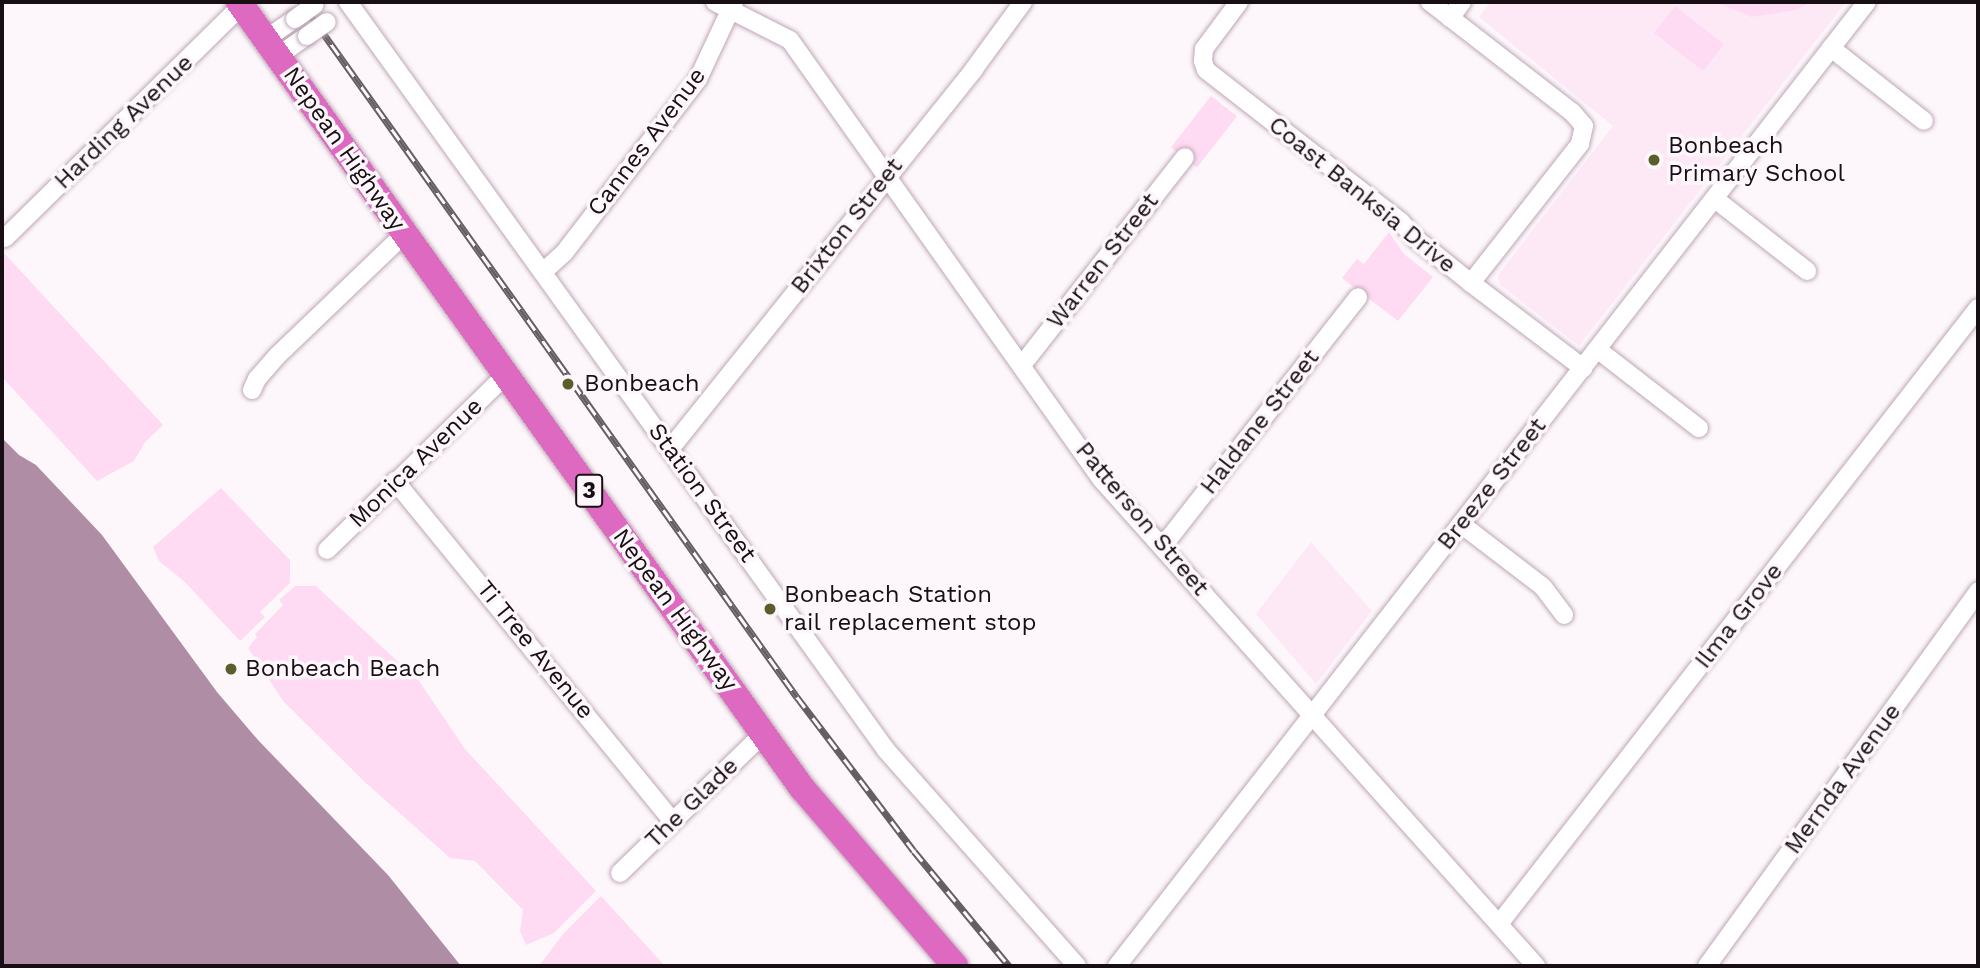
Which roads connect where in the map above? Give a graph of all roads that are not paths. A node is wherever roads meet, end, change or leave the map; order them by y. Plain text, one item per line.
1 (341, 2) edge
2 (348, 2) edge
3 (1023, 2) edge
4 (1239, 2) edge
5 (1430, 2) edge
6 (1462, 2) edge
7 (1867, 2) edge
8 (318, 3) edge
9 (241, 4) edge
10 (727, 4) edge
11 (1450, 18) junction
12 (272, 48) junction
13 (1831, 48) junction
14 (1924, 121) dead end
15 (1185, 157) dead end
16 (887, 175) junction
17 (1715, 199) junction
18 (404, 234) junction
19 (5, 238) dead end
20 (544, 271) junction
21 (1807, 271) dead end
22 (1471, 283) junction
23 (1358, 297) dead end
24 (1978, 308) edge
25 (1597, 349) junction
26 (1022, 365) junction
27 (1583, 368) junction
28 (506, 375) junction
29 (252, 390) dead end
30 (1699, 428) dead end
31 (670, 449) junction
32 (395, 481) junction
33 (1461, 524) junction
34 (1163, 546) junction
35 (327, 550) dead end
36 (1978, 591) edge
37 (1564, 615) dead end
38 (1312, 714) junction
39 (763, 734) junction
40 (673, 821) junction
41 (620, 873) dead end
42 (1499, 924) junction
43 (955, 966) edge
44 (1077, 966) edge
45 (1117, 966) edge
46 (1536, 966) edge
47 (1707, 966) edge

1 - 12 street, bridge
2 - 20 street, Station Street
3 - 16 street, Brixton Street
4 - 22 street, Coast Banksia Drive
5 - 11 street
6 - 11 street
7 - 13 street, Breeze Street
8 - 12 street, bridge
9 - 12 highway, Nepean Highway / 3
9 - 19 street, Harding Avenue
10 - 16 street, Patterson Street
10 - 20 street, Cannes Avenue
11 - 22 street
12 - 18 highway, Nepean Highway / 3
13 - 14 street
13 - 17 street, Breeze Street
15 - 26 street, Warren Street
16 - 26 street, Patterson Street
16 - 31 street, Brixton Street
17 - 21 street
17 - 25 street, Breeze Street
18 - 28 highway, Nepean Highway / 3
18 - 29 street
20 - 31 street, Station Street
22 - 27 street, Coast Banksia Drive
23 - 34 street, Haldane Street
24 - 42 street, Ilma Grove
25 - 27 street, Breeze Street
25 - 30 street
26 - 34 street, Patterson Street
27 - 33 street, Breeze Street
28 - 32 street, Monica Avenue
28 - 39 highway, Nepean Highway / 3
31 - 44 street, Station Street
32 - 35 street, Monica Avenue
32 - 40 street, Ti Tree Avenue
33 - 37 street
33 - 38 street, Breeze Street
34 - 38 street, Patterson Street
36 - 47 street, Mernda Avenue
38 - 42 street, Patterson Street
38 - 45 street, Breeze Street
39 - 40 street, The Glade
39 - 43 highway, Nepean Highway / 3
40 - 41 street, The Glade
42 - 46 street, Patterson Street

